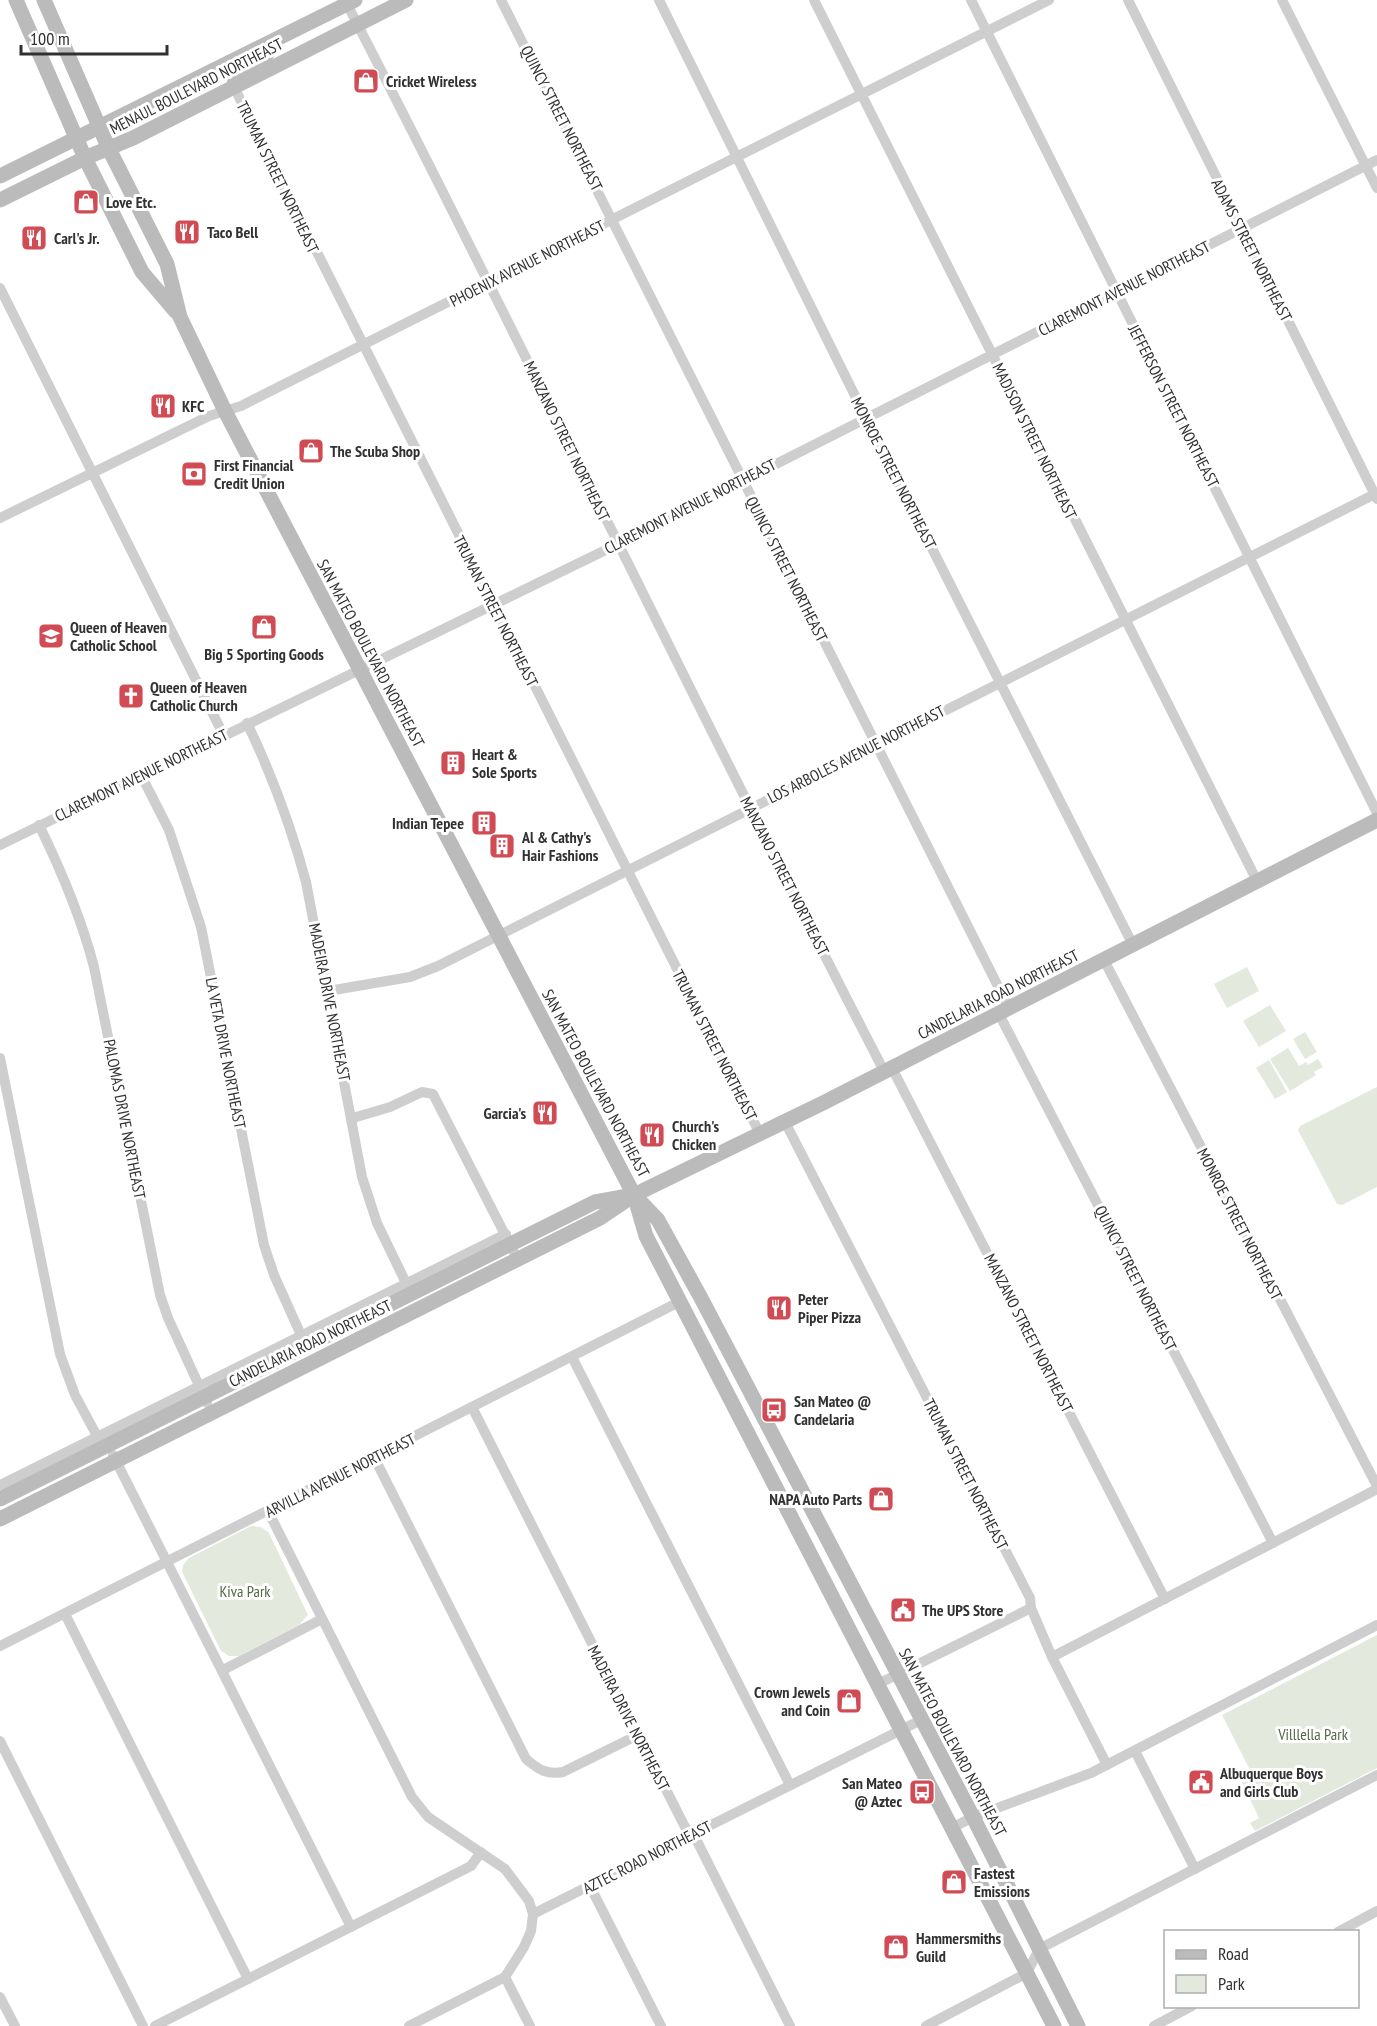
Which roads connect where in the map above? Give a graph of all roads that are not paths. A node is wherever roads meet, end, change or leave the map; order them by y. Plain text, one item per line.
1 (16, 0) edge
2 (44, 0) edge
3 (406, 0) edge
4 (501, 0) edge
5 (659, 0) edge
6 (814, 0) edge
7 (971, 0) edge
8 (1049, 0) edge
9 (1128, 0) edge
10 (1282, 0) edge
11 (351, 2) edge
12 (357, 24) junction
13 (987, 31) junction
14 (276, 40) junction
15 (234, 87) junction
16 (861, 94) junction
17 (100, 127) junction
18 (77, 139) junction
19 (109, 149) junction
20 (737, 157) junction
21 (85, 158) junction
22 (1377, 160) edge
23 (1366, 165) junction
24 (0, 176) edge
25 (1377, 188) edge
26 (0, 200) edge
27 (613, 219) junction
28 (1241, 228) junction
29 (489, 282) junction
30 (0, 288) edge
31 (1117, 291) junction
32 (180, 316) junction
33 (362, 346) junction
34 (992, 355) junction
35 (225, 411) junction
36 (866, 418) junction
37 (92, 473) junction
38 (742, 480) junction
39 (1376, 496) edge
40 (0, 518) edge
41 (618, 544) junction
42 (1250, 557) junction
43 (493, 605) junction
44 (1124, 620) junction
45 (360, 671) junction
46 (1000, 682) junction
47 (247, 723) junction
48 (223, 734) junction
49 (875, 744) junction
50 (141, 775) junction
51 (750, 808) junction
52 (1377, 813) edge
53 (1377, 820) edge
54 (39, 825) junction
55 (0, 845) edge
56 (627, 870) junction
57 (1257, 881) junction
58 (498, 935) junction
59 (1133, 945) junction
60 (1104, 960) junction
61 (328, 991) junction
62 (1004, 1011) junction
63 (0, 1058) edge
64 (888, 1069) junction
65 (353, 1118) junction
66 (785, 1122) junction
67 (760, 1134) junction
68 (634, 1195) junction
69 (508, 1239) junction
70 (518, 1260) junction
71 (406, 1283) junction
72 (679, 1302) junction
73 (301, 1335) junction
74 (572, 1357) junction
75 (749, 1389) junction
76 (201, 1390) junction
77 (472, 1407) junction
78 (212, 1412) junction
79 (102, 1440) junction
80 (374, 1457) junction
81 (115, 1460) junction
82 (0, 1485) edge
83 (1377, 1488) edge
84 (0, 1499) edge
85 (268, 1511) junction
86 (0, 1519) edge
87 (1273, 1543) junction
88 (167, 1562) junction
89 (1166, 1599) junction
90 (1031, 1608) junction
91 (65, 1614) junction
92 (322, 1619) junction
93 (1377, 1625) edge
94 (0, 1646) edge
95 (1052, 1658) junction
96 (223, 1670) junction
97 (897, 1675) junction
98 (876, 1685) junction
99 (921, 1720) junction
100 (900, 1731) junction
101 (638, 1735) junction
102 (0, 1741) edge
103 (1134, 1751) junction
104 (1107, 1765) junction
105 (1377, 1776) edge
106 (790, 1785) junction
107 (973, 1817) junction
108 (950, 1829) junction
109 (692, 1835) junction
110 (481, 1852) junction
111 (1195, 1869) junction
112 (590, 1886) junction
113 (1377, 1911) edge
114 (533, 1914) junction
115 (351, 1928) junction
116 (1342, 1930) edge
117 (1039, 1949) junction
118 (1027, 1973) junction
119 (506, 1977) junction
120 (248, 1979) junction
121 (0, 1997) edge
122 (1190, 2008) edge
123 (15, 2026) edge
124 (143, 2026) edge
125 (155, 2026) edge
126 (409, 2026) edge
127 (530, 2026) edge
128 (661, 2026) edge
129 (790, 2026) edge
130 (926, 2026) edge
131 (1054, 2026) edge
132 (1078, 2026) edge
133 (1154, 2026) edge

1 - 18 main road, SAN MATEO BOULEVARD NORTHEAST
2 - 17 main road, SAN MATEO BOULEVARD NORTHEAST
3 - 12 main road, MENAUL BOULEVARD NORTHEAST
4 - 27 street, QUINCY STREET NORTHEAST
5 - 20 street, MONROE STREET NORTHEAST
6 - 16 street, MADISON STREET NORTHEAST
7 - 13 street, JEFFERSON STREET NORTHEAST
8 - 13 street, PHOENIX AVENUE NORTHEAST
9 - 28 street, ADAMS STREET NORTHEAST
10 - 23 street
11 - 12 street, MANZANO STREET NORTHEAST
11 - 14 main road, MENAUL BOULEVARD NORTHEAST
12 - 15 main road, MENAUL BOULEVARD NORTHEAST
12 - 29 street, MANZANO STREET NORTHEAST
13 - 16 street, PHOENIX AVENUE NORTHEAST
13 - 31 street, JEFFERSON STREET NORTHEAST
14 - 15 main road
14 - 17 main road, MENAUL BOULEVARD NORTHEAST
15 - 19 main road, MENAUL BOULEVARD NORTHEAST
15 - 33 street, TRUMAN STREET NORTHEAST
16 - 20 street, PHOENIX AVENUE NORTHEAST
16 - 34 street, MADISON STREET NORTHEAST
17 - 18 main road, MENAUL BOULEVARD NORTHEAST
17 - 19 main road, SAN MATEO BOULEVARD NORTHEAST
18 - 21 main road, SAN MATEO BOULEVARD NORTHEAST
18 - 24 main road, MENAUL BOULEVARD NORTHEAST
19 - 21 main road, MENAUL BOULEVARD NORTHEAST
19 - 32 main road, SAN MATEO BOULEVARD NORTHEAST
20 - 27 street, PHOENIX AVENUE NORTHEAST
20 - 36 street, MONROE STREET NORTHEAST
21 - 26 main road, MENAUL BOULEVARD NORTHEAST
21 - 32 main road, SAN MATEO BOULEVARD NORTHEAST
22 - 23 street, CLAREMONT AVENUE NORTHEAST
23 - 25 street
23 - 28 street, CLAREMONT AVENUE NORTHEAST
27 - 29 street, PHOENIX AVENUE NORTHEAST
27 - 38 street, QUINCY STREET NORTHEAST
28 - 31 street, CLAREMONT AVENUE NORTHEAST
28 - 39 street, ADAMS STREET NORTHEAST
29 - 33 street, PHOENIX AVENUE NORTHEAST
29 - 41 street, MANZANO STREET NORTHEAST
30 - 37 street
31 - 34 street, CLAREMONT AVENUE NORTHEAST
31 - 42 street, JEFFERSON STREET NORTHEAST
32 - 35 main road, SAN MATEO BOULEVARD NORTHEAST
33 - 35 street, PHOENIX AVENUE NORTHEAST
33 - 43 street, TRUMAN STREET NORTHEAST
34 - 36 street, CLAREMONT AVENUE NORTHEAST
34 - 44 street, MADISON STREET NORTHEAST
35 - 37 street, PHOENIX AVENUE NORTHEAST
35 - 45 main road, SAN MATEO BOULEVARD NORTHEAST
36 - 38 street, CLAREMONT AVENUE NORTHEAST
36 - 46 street, MONROE STREET NORTHEAST
37 - 40 street, PHOENIX AVENUE NORTHEAST
37 - 48 street
38 - 41 street, CLAREMONT AVENUE NORTHEAST
38 - 49 street, QUINCY STREET NORTHEAST
39 - 42 street, LOS ARBOLES AVENUE NORTHEAST
41 - 43 street, CLAREMONT AVENUE NORTHEAST
41 - 51 street, MANZANO STREET NORTHEAST
42 - 44 street, LOS ARBOLES AVENUE NORTHEAST
42 - 52 street, JEFFERSON STREET NORTHEAST
43 - 45 street, CLAREMONT AVENUE NORTHEAST
43 - 56 street, TRUMAN STREET NORTHEAST
44 - 46 street, LOS ARBOLES AVENUE NORTHEAST
44 - 57 street, MADISON STREET NORTHEAST
45 - 47 street, CLAREMONT AVENUE NORTHEAST
45 - 58 main road, SAN MATEO BOULEVARD NORTHEAST
46 - 49 street, LOS ARBOLES AVENUE NORTHEAST
46 - 59 street, MONROE STREET NORTHEAST
47 - 48 street, CLAREMONT AVENUE NORTHEAST
47 - 61 street, MADEIRA DRIVE NORTHEAST
48 - 50 street, CLAREMONT AVENUE NORTHEAST
49 - 51 street, LOS ARBOLES AVENUE NORTHEAST
49 - 62 street, QUINCY STREET NORTHEAST
50 - 54 street, CLAREMONT AVENUE NORTHEAST
50 - 73 street, LA VETA DRIVE NORTHEAST
51 - 56 street, LOS ARBOLES AVENUE NORTHEAST
51 - 64 street, MANZANO STREET NORTHEAST
53 - 57 main road, CANDELARIA ROAD NORTHEAST
54 - 55 street, CLAREMONT AVENUE NORTHEAST
54 - 76 street, PALOMAS DRIVE NORTHEAST
56 - 58 street, LOS ARBOLES AVENUE NORTHEAST
56 - 67 street, TRUMAN STREET NORTHEAST
57 - 59 main road, CANDELARIA ROAD NORTHEAST
58 - 61 street, LOS ARBOLES AVENUE NORTHEAST
58 - 68 main road, SAN MATEO BOULEVARD NORTHEAST
59 - 60 main road, CANDELARIA ROAD NORTHEAST
60 - 62 main road, CANDELARIA ROAD NORTHEAST
60 - 83 street, MONROE STREET NORTHEAST
61 - 65 street, MADEIRA DRIVE NORTHEAST
62 - 64 main road, CANDELARIA ROAD NORTHEAST
62 - 87 street, QUINCY STREET NORTHEAST
63 - 79 street
64 - 66 main road, CANDELARIA ROAD NORTHEAST
64 - 89 street, MANZANO STREET NORTHEAST
65 - 69 street
65 - 71 street, MADEIRA DRIVE NORTHEAST
66 - 67 main road, CANDELARIA ROAD NORTHEAST
66 - 90 street, TRUMAN STREET NORTHEAST
67 - 68 main road, CANDELARIA ROAD NORTHEAST
68 - 69 main road, CANDELARIA ROAD NORTHEAST
68 - 70 main road, CANDELARIA ROAD NORTHEAST
68 - 72 main road, SAN MATEO BOULEVARD NORTHEAST
68 - 75 main road, SAN MATEO BOULEVARD NORTHEAST
69 - 70 street
69 - 71 street
69 - 76 main road, CANDELARIA ROAD NORTHEAST
70 - 78 main road, CANDELARIA ROAD NORTHEAST
71 - 73 street
72 - 74 street, ARVILLA AVENUE NORTHEAST
72 - 75 main road
72 - 98 main road, SAN MATEO BOULEVARD NORTHEAST
73 - 76 street
74 - 77 street, ARVILLA AVENUE NORTHEAST
74 - 106 street
75 - 97 main road, SAN MATEO BOULEVARD NORTHEAST
76 - 78 street, PALOMAS DRIVE NORTHEAST
76 - 79 main road, CANDELARIA ROAD NORTHEAST
77 - 80 street, ARVILLA AVENUE NORTHEAST
77 - 101 street, MADEIRA DRIVE NORTHEAST
78 - 81 main road, CANDELARIA ROAD NORTHEAST
79 - 81 street
79 - 82 street
79 - 84 main road, CANDELARIA ROAD NORTHEAST
80 - 85 street, ARVILLA AVENUE NORTHEAST
80 - 101 street
81 - 86 main road, CANDELARIA ROAD NORTHEAST
81 - 88 street
83 - 87 street
85 - 88 street, ARVILLA AVENUE NORTHEAST
85 - 92 street
87 - 89 street
88 - 91 street, ARVILLA AVENUE NORTHEAST
88 - 96 street
89 - 95 street
90 - 95 street, TRUMAN STREET NORTHEAST
90 - 97 street
91 - 94 street, ARVILLA AVENUE NORTHEAST
91 - 120 street
92 - 96 street
92 - 110 street
93 - 103 street
95 - 104 street, TRUMAN STREET NORTHEAST
96 - 115 street
97 - 98 street
97 - 99 main road, SAN MATEO BOULEVARD NORTHEAST
98 - 100 main road, SAN MATEO BOULEVARD NORTHEAST
99 - 100 street, AZTEC ROAD NORTHEAST
99 - 107 main road, SAN MATEO BOULEVARD NORTHEAST
100 - 106 street, AZTEC ROAD NORTHEAST
100 - 108 main road, SAN MATEO BOULEVARD NORTHEAST
101 - 109 street, MADEIRA DRIVE NORTHEAST
102 - 124 street
103 - 104 street
103 - 111 street
104 - 107 street
105 - 111 street
106 - 109 street, AZTEC ROAD NORTHEAST
107 - 108 street
107 - 117 main road, SAN MATEO BOULEVARD NORTHEAST
108 - 118 main road, SAN MATEO BOULEVARD NORTHEAST
109 - 112 street, AZTEC ROAD NORTHEAST
109 - 129 street, MADEIRA DRIVE NORTHEAST
110 - 114 street
110 - 115 street
111 - 117 street
112 - 114 street, AZTEC ROAD NORTHEAST
112 - 128 street
113 - 116 street
114 - 119 street
115 - 120 street
117 - 118 street
117 - 132 main road, SAN MATEO BOULEVARD NORTHEAST
118 - 130 street
118 - 131 main road, SAN MATEO BOULEVARD NORTHEAST
119 - 126 street
119 - 127 street
120 - 125 street
121 - 123 street
122 - 133 street

